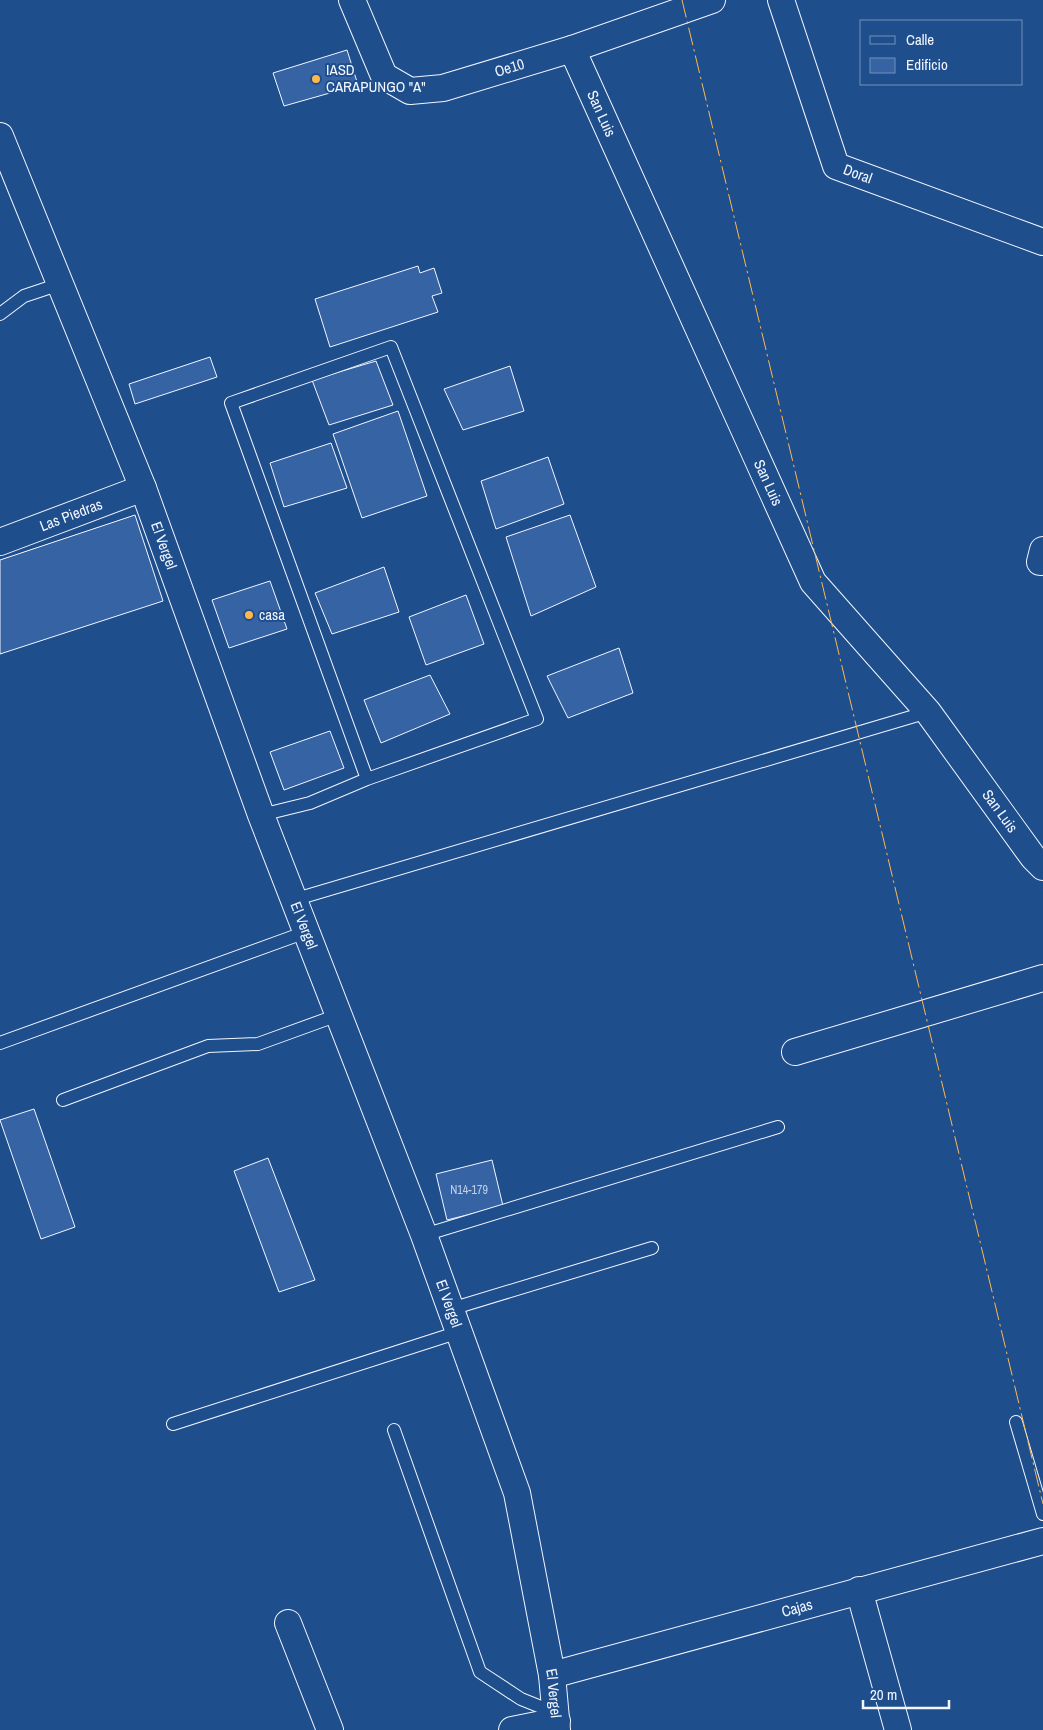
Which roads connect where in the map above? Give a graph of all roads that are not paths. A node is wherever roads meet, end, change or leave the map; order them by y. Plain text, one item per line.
1 (352, 0) edge
2 (712, 0) edge
3 (781, 0) edge
4 (572, 49) junction
5 (0, 136) edge
6 (1043, 242) edge
7 (60, 284) junction
8 (0, 314) edge
9 (143, 488) junction
10 (0, 542) edge
11 (928, 712) junction
12 (367, 779) junction
13 (261, 815) junction
14 (1043, 867) edge
15 (293, 900) junction
16 (306, 932) junction
17 (1043, 978) edge
18 (338, 1015) junction
19 (0, 1043) edge
20 (795, 1052) dead end
21 (63, 1100) dead end
22 (778, 1127) dead end
23 (424, 1235) junction
24 (652, 1248) dead end
25 (455, 1320) junction
26 (1016, 1422) dead end
27 (173, 1424) dead end
28 (394, 1430) dead end
29 (1043, 1514) edge
30 (1043, 1541) edge
31 (859, 1590) junction
32 (288, 1623) dead end
33 (552, 1675) junction
34 (557, 1721) edge
35 (330, 1730) edge
36 (512, 1730) edge
37 (898, 1730) edge

1 - 4 street, Oe10
2 - 4 street, Oe10
3 - 6 street, Doral
4 - 11 street, San Luis
5 - 7 street, El Vergel
7 - 8 lane
7 - 9 street, El Vergel
9 - 10 street, Las Piedras
9 - 13 street, El Vergel
11 - 14 street, San Luis
11 - 15 lane
12 - 12 lane
12 - 13 lane
13 - 15 street, El Vergel
15 - 16 street, El Vergel
16 - 18 street, El Vergel
16 - 19 lane
17 - 20 street
18 - 21 lane
18 - 23 street, El Vergel
22 - 23 lane
23 - 25 street, El Vergel
24 - 25 lane
25 - 27 lane
25 - 33 street, El Vergel
26 - 29 lane
28 - 34 lane
30 - 31 street, Cajas
31 - 33 street, Cajas
31 - 37 street
32 - 35 street
33 - 34 street, El Vergel
34 - 36 street

